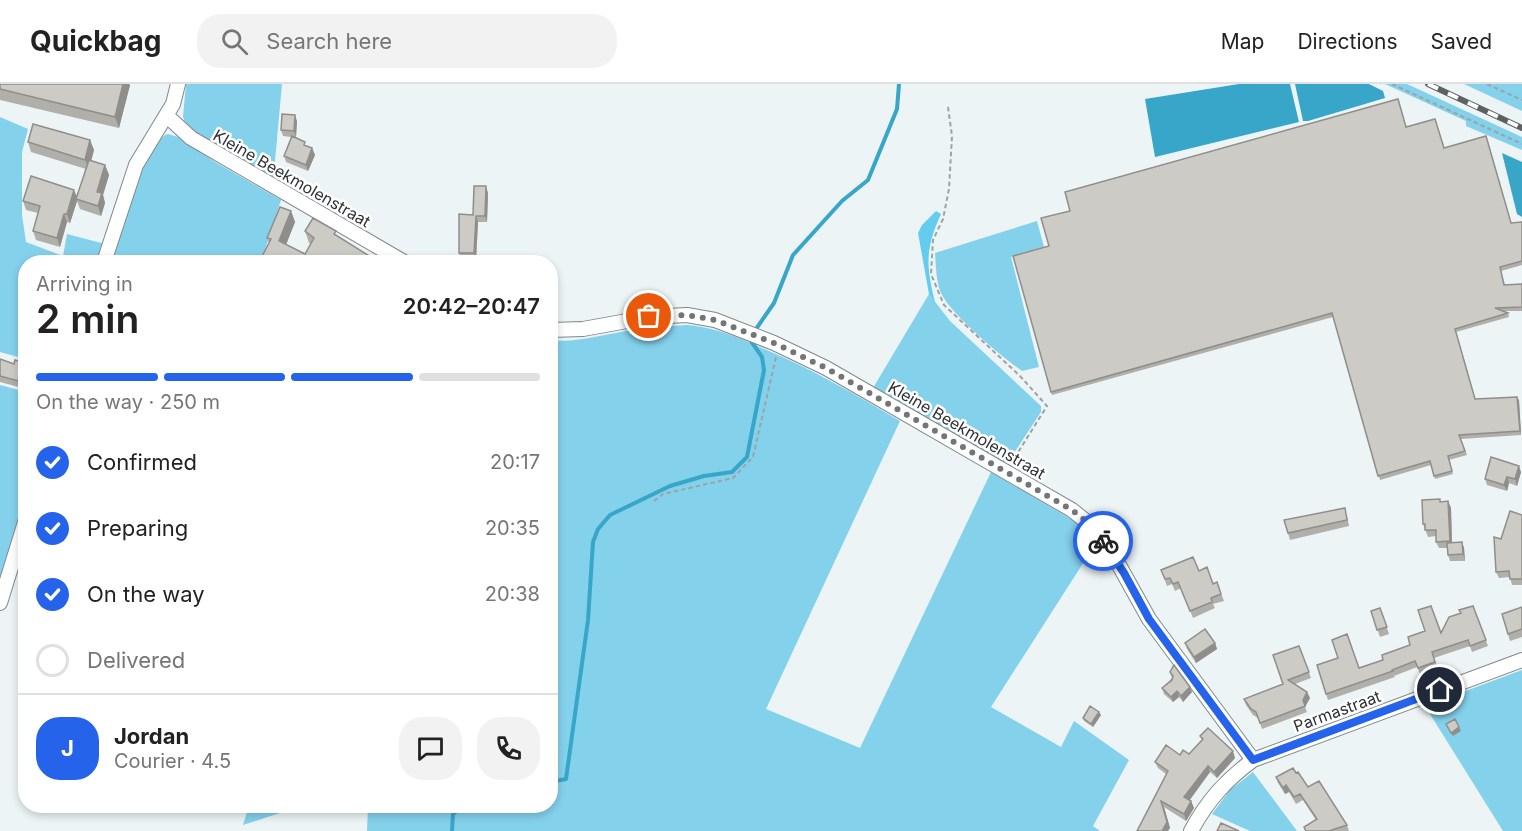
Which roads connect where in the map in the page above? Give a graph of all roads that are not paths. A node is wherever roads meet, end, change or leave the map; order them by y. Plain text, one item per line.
1 (178, 84) edge
2 (167, 116) junction
3 (106, 255) edge
4 (392, 255) edge
5 (558, 330) edge
6 (18, 545) edge
7 (0, 603) edge
8 (1522, 660) edge
9 (1253, 760) junction
10 (1191, 831) edge

1 - 2 street
2 - 3 street
2 - 4 street, Kleine Beekmolenstraat
5 - 9 street, Kleine Beekmolenstraat
6 - 7 street
8 - 9 street, Parmastraat
9 - 10 street, Parmastraat

